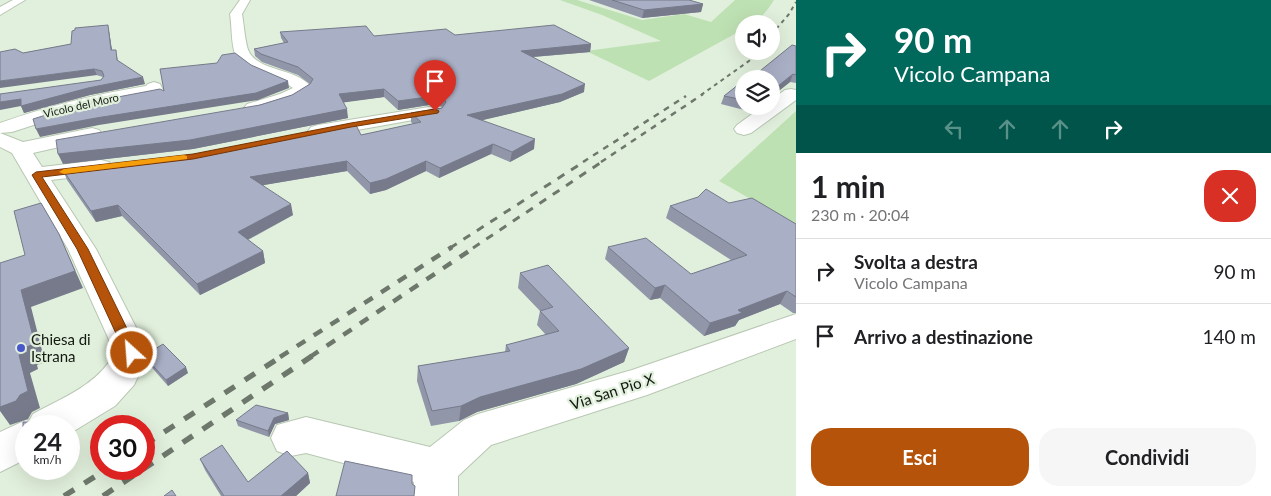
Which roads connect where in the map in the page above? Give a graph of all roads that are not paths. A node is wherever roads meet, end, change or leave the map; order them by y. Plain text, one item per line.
1 (20, 0) edge
2 (245, 0) edge
3 (0, 12) edge
4 (154, 87) dead end
5 (794, 94) edge
6 (435, 111) edge
7 (232, 112) edge
8 (744, 129) dead end
9 (109, 131) edge
10 (5, 134) edge
11 (298, 136) edge
12 (124, 165) edge
13 (36, 175) junction
14 (793, 330) edge
15 (66, 415) edge
16 (291, 438) dead end
17 (15, 444) edge
18 (0, 453) edge
19 (436, 482) edge

1 - 3 street
2 - 7 street
4 - 10 street, Vicolo del Moro
5 - 8 street
6 - 11 street
9 - 10 street
10 - 13 street
12 - 13 street
13 - 15 street
14 - 19 street, Via San Pio X
16 - 19 street
17 - 18 street

